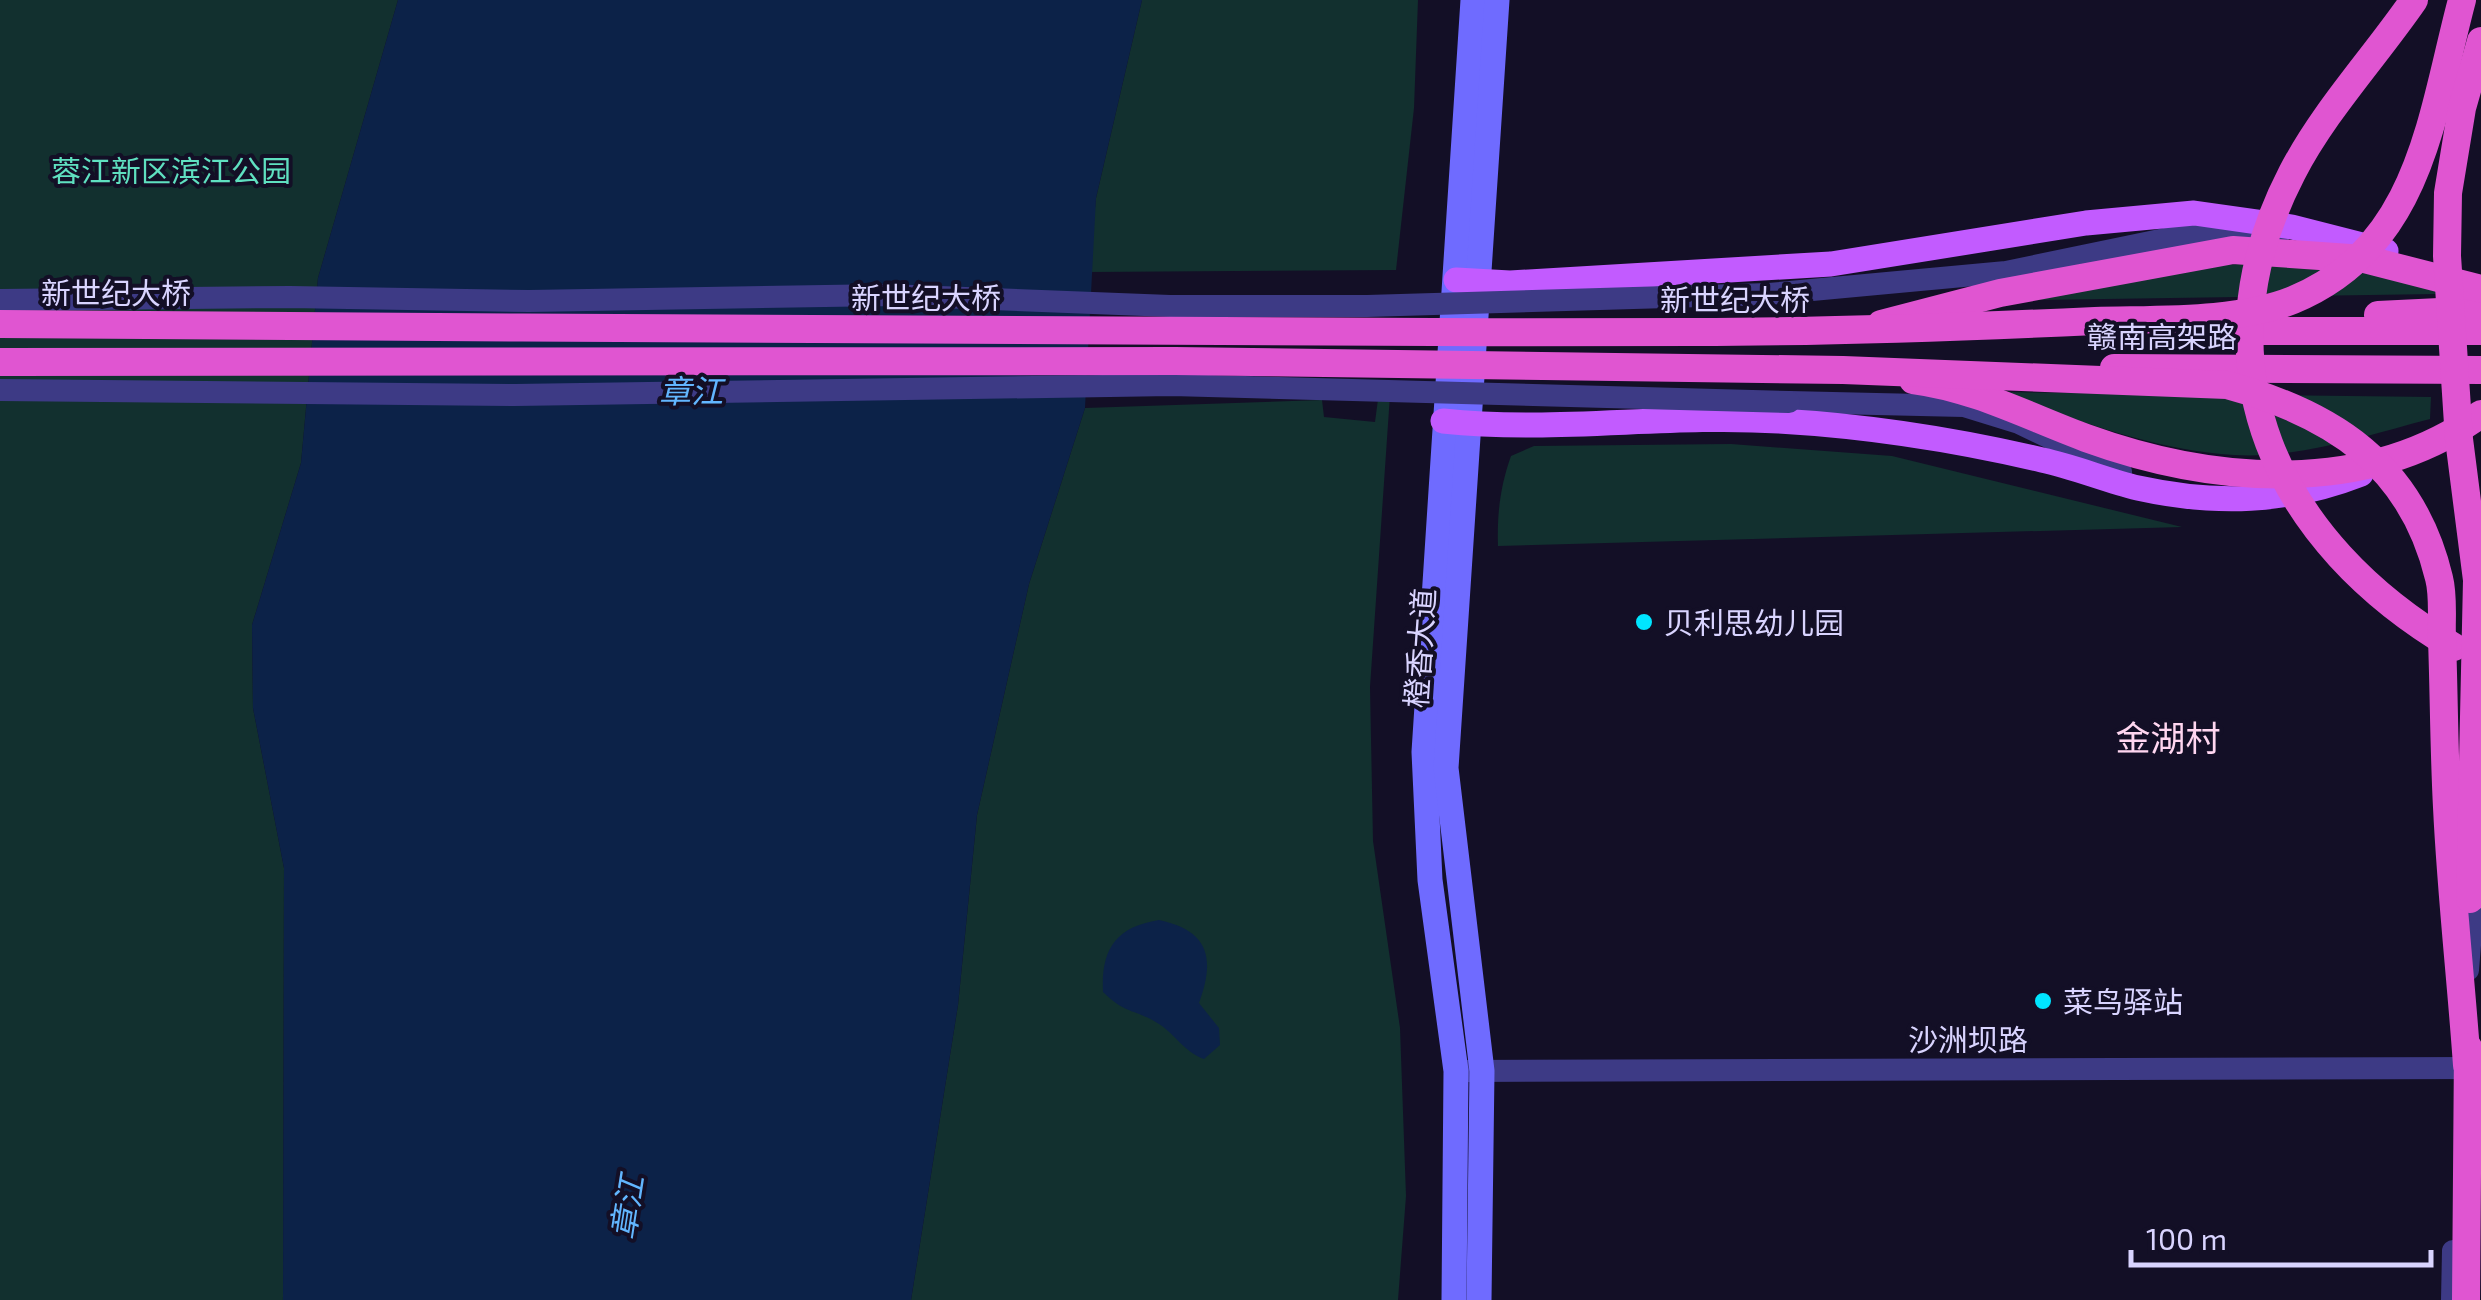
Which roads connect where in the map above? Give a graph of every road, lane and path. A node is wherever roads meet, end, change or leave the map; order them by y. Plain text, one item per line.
1 (1473, 0) edge
2 (1497, 0) edge
3 (2414, 0) edge
4 (2462, 0) edge
5 (2481, 41) edge
6 (2443, 269) junction
7 (1469, 280) junction
8 (2481, 286) edge
9 (0, 300) edge
10 (2481, 310) edge
11 (0, 324) edge
12 (2481, 331) edge
13 (1851, 332) junction
14 (2206, 332) junction
15 (0, 362) edge
16 (2229, 368) junction
17 (1842, 370) junction
18 (2481, 370) edge
19 (2481, 389) edge
20 (0, 390) edge
21 (2481, 414) edge
22 (1456, 422) junction
23 (2396, 460) junction
24 (2258, 500) junction
25 (2481, 660) edge
26 (2481, 809) edge
27 (2472, 1066) edge
28 (1469, 1071) junction
29 (1454, 1294) edge
30 (1479, 1300) edge
31 (2452, 1300) edge
32 (2469, 1300) edge

1 - 7 main road, 橙香大道
2 - 7 main road, 橙香大道
3 - 25 highway, bridge
4 - 13 highway, bridge
5 - 27 highway, bridge
6 - 7 main road
6 - 8 street
6 - 9 street, bridge
7 - 22 main road, 橙香大道
8 - 13 highway
10 - 14 highway, bridge
11 - 13 highway, 新世纪大桥, bridge
12 - 14 highway, 赣南高架路, bridge
13 - 14 highway, 赣南高架路, bridge
15 - 17 highway, bridge
16 - 17 highway, 赣南高架路, bridge
16 - 18 highway, 赣南高架路, bridge
16 - 19 highway, bridge
17 - 23 highway
17 - 27 highway, bridge
20 - 24 street, bridge
21 - 23 main road
22 - 24 main road
22 - 28 main road, 橙香大道
23 - 24 main road
26 - 27 street
27 - 28 street, 沙洲坝路
27 - 31 street
27 - 32 highway, bridge
28 - 29 main road, 橙香大道
28 - 30 main road, 橙香大道

